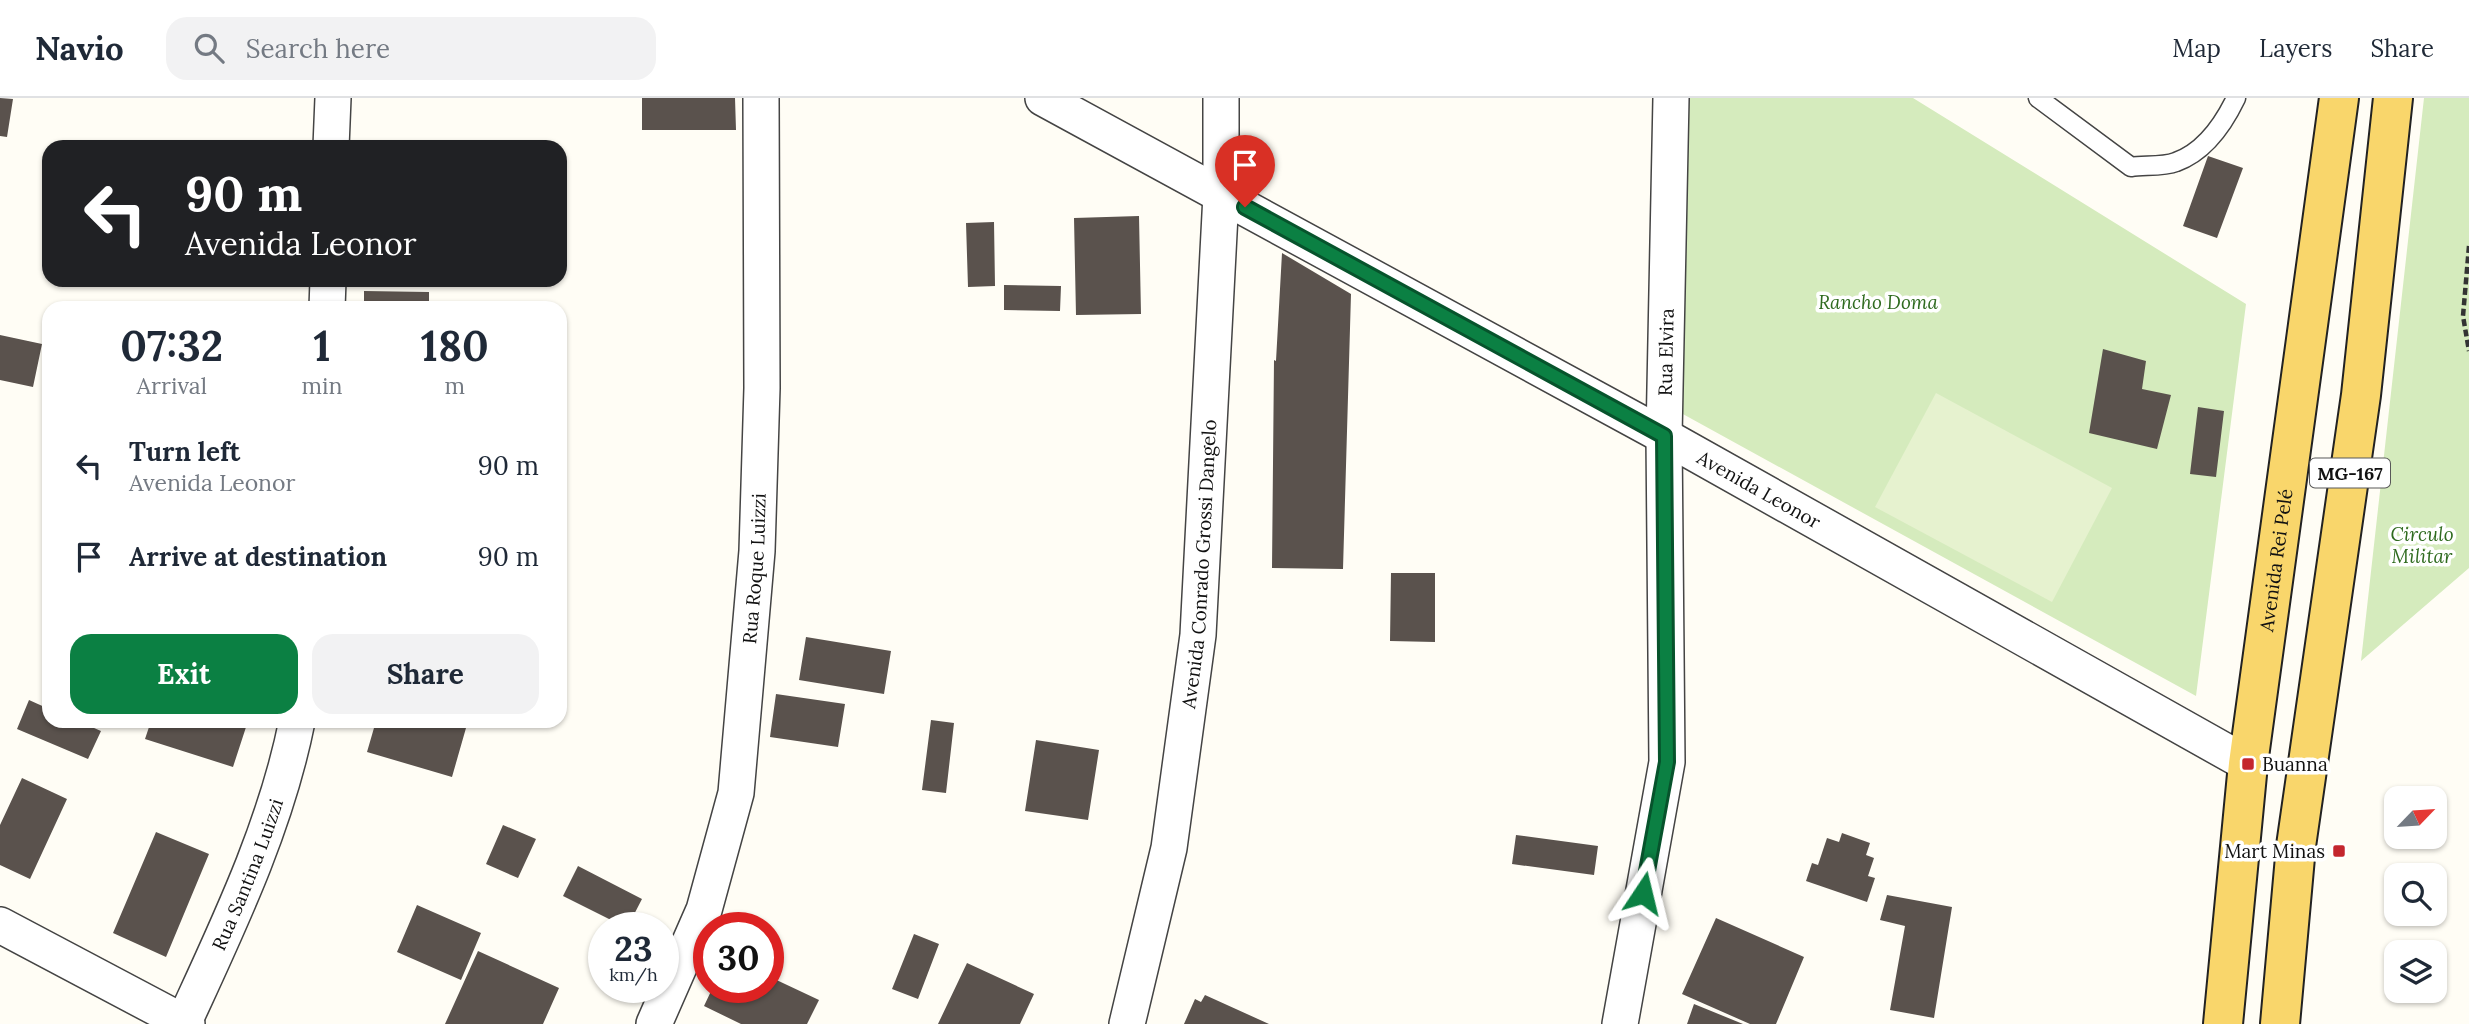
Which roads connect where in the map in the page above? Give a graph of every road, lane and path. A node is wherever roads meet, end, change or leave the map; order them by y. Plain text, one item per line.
1 (332, 98) edge
2 (761, 98) edge
3 (1043, 98) edge
4 (1221, 98) edge
5 (1671, 98) edge
6 (2038, 98) edge
7 (2236, 98) edge
8 (2339, 98) edge
9 (2393, 98) edge
10 (331, 140) edge
11 (1221, 195) junction
12 (2469, 247) edge
13 (2469, 351) edge
14 (1664, 436) junction
15 (296, 728) edge
16 (2248, 764) junction
17 (0, 925) edge
18 (185, 1023) edge
19 (654, 1024) edge
20 (1127, 1024) edge
21 (1620, 1024) edge
22 (2223, 1024) edge
23 (2280, 1024) edge

1 - 10 street
2 - 19 street, Rua Roque Luizzi
3 - 11 street, Avenida Leonor
4 - 11 street, Avenida Conrado Grossi Dangelo
5 - 14 street, Rua Elvira
6 - 7 lane
8 - 16 main road, Avenida Rei Pelé / MG-167
9 - 23 main road, MG-167
11 - 14 street, Avenida Leonor
11 - 20 street, Avenida Conrado Grossi Dangelo
12 - 13 path
14 - 16 street, Avenida Leonor
14 - 21 street, Rua Elvira
15 - 18 street, Rua Santina Luizzi
16 - 22 main road, Avenida Rei Pelé / MG-167
17 - 18 street

